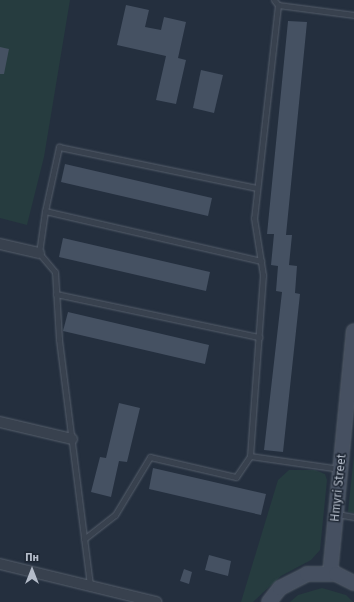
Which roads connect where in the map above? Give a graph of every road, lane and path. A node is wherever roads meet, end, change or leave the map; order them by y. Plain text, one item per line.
1 (274, 0) edge
2 (278, 5) junction
3 (354, 15) edge
4 (257, 188) junction
5 (45, 211) junction
6 (0, 244) edge
7 (39, 254) junction
8 (261, 261) junction
9 (56, 294) junction
10 (354, 331) edge
11 (259, 337) junction
12 (0, 422) edge
13 (72, 439) junction
14 (250, 456) junction
15 (340, 469) junction
16 (336, 514) junction
17 (354, 517) edge
18 (84, 539) junction
19 (0, 564) edge
20 (330, 574) junction
21 (354, 583) edge
22 (90, 585) junction
23 (156, 602) edge
24 (269, 602) edge

1 - 2 lane
2 - 3 lane
2 - 4 lane
4 - 5 lane
4 - 8 lane
5 - 7 lane
5 - 8 lane
6 - 7 street
7 - 9 lane
8 - 11 lane
9 - 11 lane
9 - 13 lane
10 - 15 street, Hmyri Street
11 - 14 lane
12 - 13 street
13 - 18 lane
14 - 15 lane
14 - 18 lane
15 - 16 street, Hmyri Street
16 - 17 lane
16 - 20 street, Hmyri Street
18 - 22 lane
19 - 22 street
20 - 21 street
20 - 24 street
22 - 23 street

